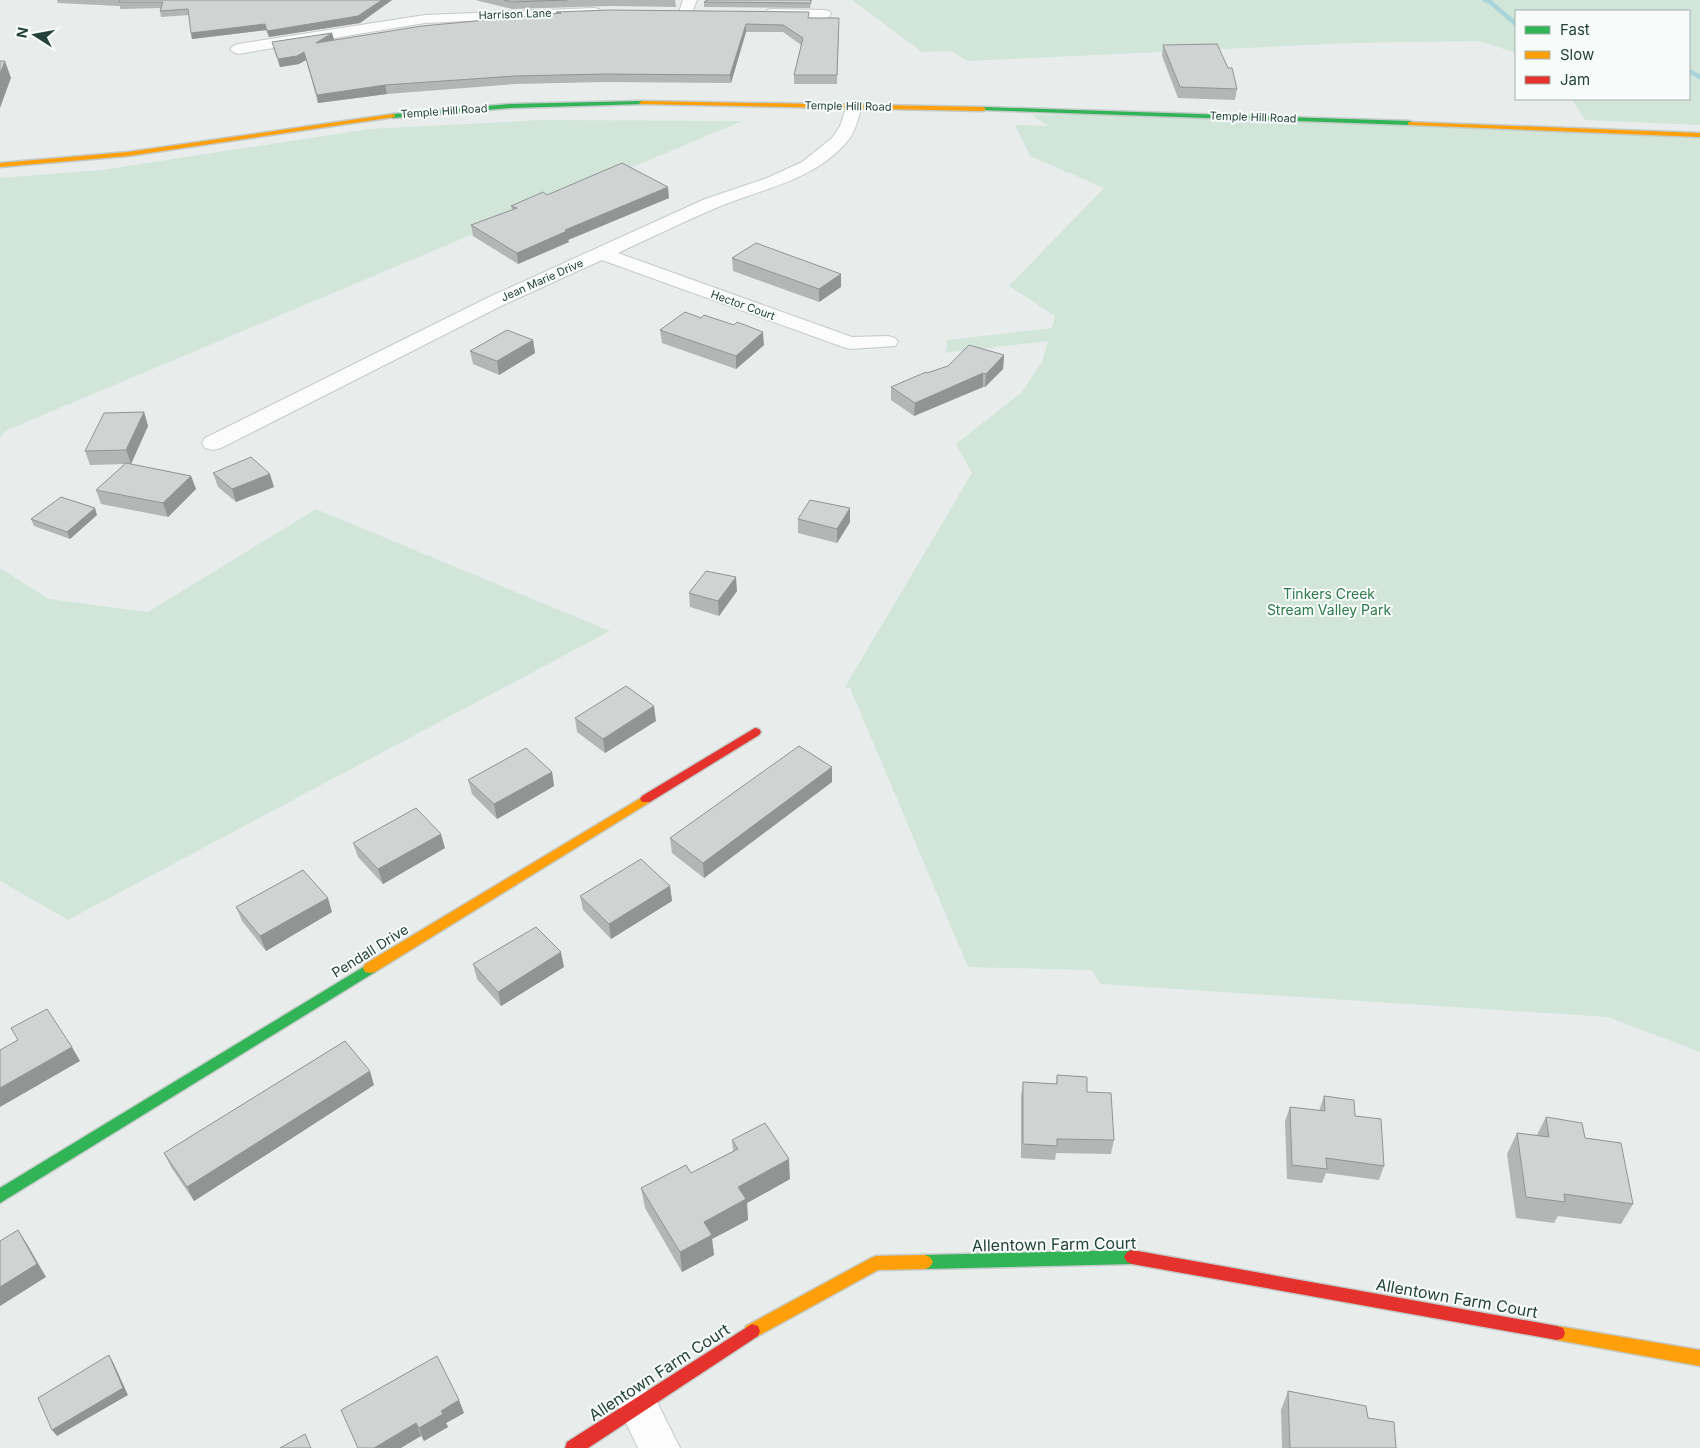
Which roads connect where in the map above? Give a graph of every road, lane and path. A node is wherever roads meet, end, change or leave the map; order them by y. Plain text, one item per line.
1 (433, 0) edge
2 (688, 6) edge
3 (610, 12) edge
4 (669, 12) edge
5 (705, 12) edge
6 (755, 13) edge
7 (824, 14) dead end
8 (440, 18) junction
9 (238, 49) dead end
10 (854, 106) junction
11 (1700, 135) edge
12 (0, 165) edge
13 (602, 253) junction
14 (888, 342) dead end
15 (213, 443) dead end
16 (755, 732) dead end
17 (0, 1196) edge
18 (1700, 1358) edge
19 (638, 1406) junction
20 (573, 1448) edge
21 (660, 1448) edge

1 - 8 street
2 - 4 street
2 - 5 street
3 - 8 street, Harrison Lane
6 - 7 street
8 - 9 street, Harrison Lane
10 - 11 main road, Temple Hill Road
10 - 12 main road, Temple Hill Road
10 - 13 street, Jean Marie Drive
13 - 14 street, Hector Court
13 - 15 street, Jean Marie Drive
16 - 17 main road, Pendall Drive
18 - 19 main road, Allentown Farm Court
19 - 20 main road, Allentown Farm Court
19 - 21 street

